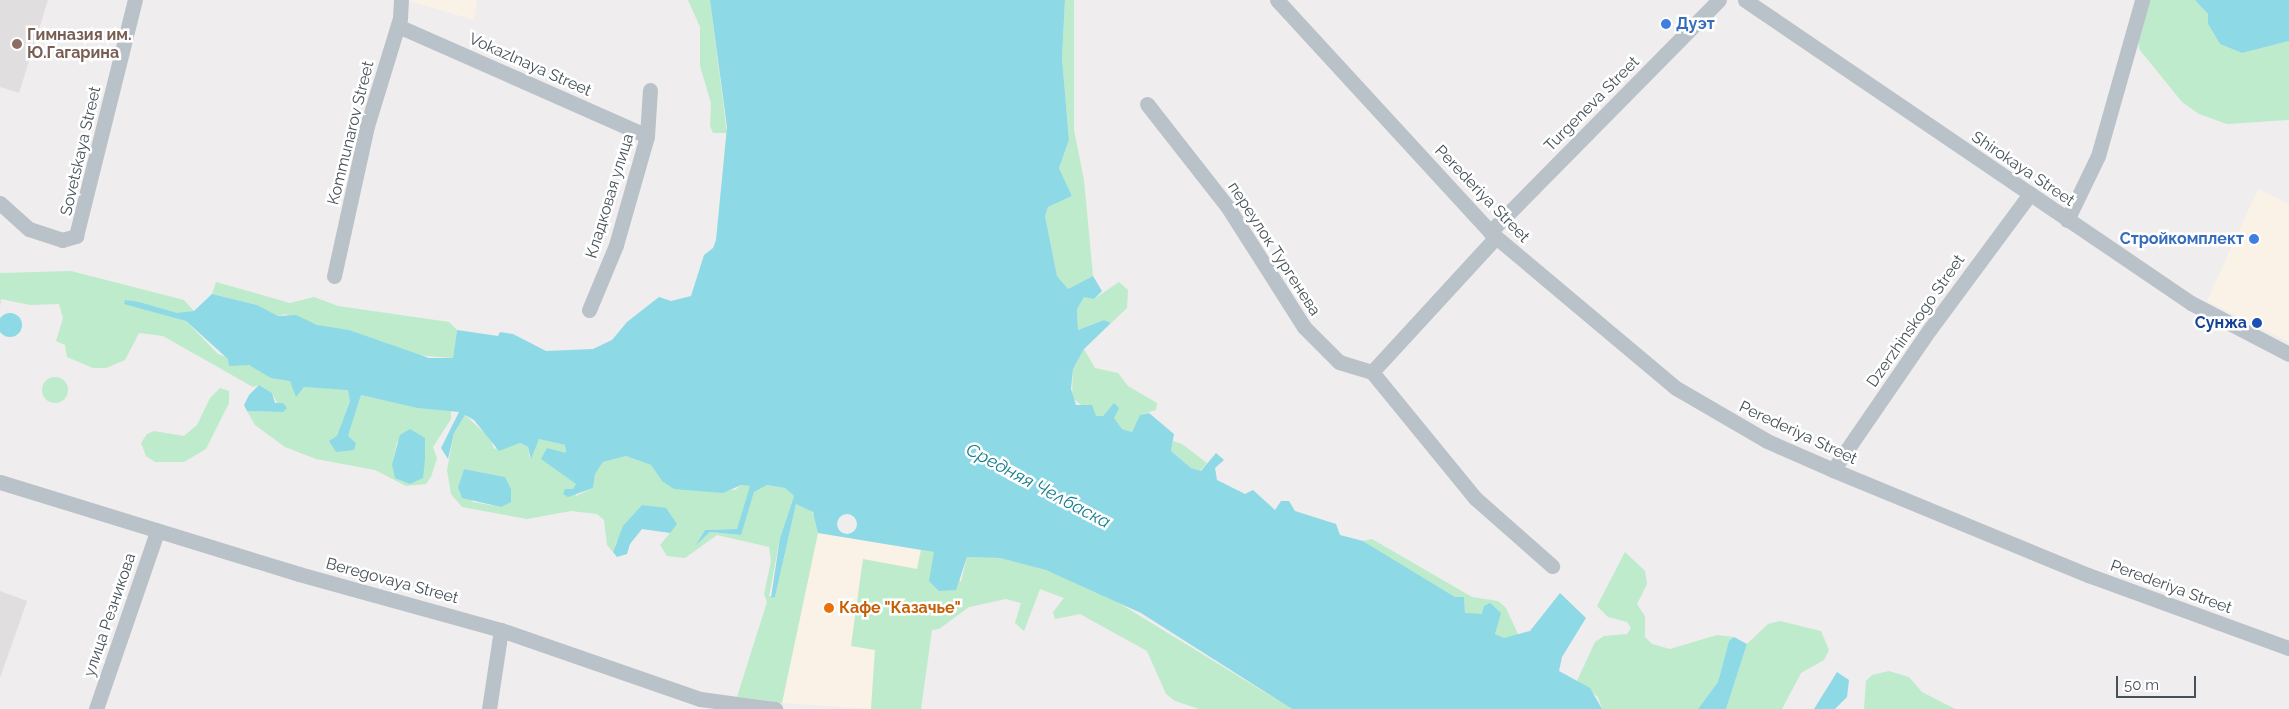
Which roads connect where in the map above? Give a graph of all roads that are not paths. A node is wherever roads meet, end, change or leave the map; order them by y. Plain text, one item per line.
1 (135, 0) edge
2 (401, 0) edge
3 (1277, 0) edge
4 (1719, 0) edge
5 (2142, 0) edge
6 (1752, 2) edge
7 (398, 26) junction
8 (650, 90) dead end
9 (1147, 104) dead end
10 (647, 136) junction
11 (2029, 195) junction
12 (0, 203) edge
13 (2067, 220) junction
14 (1493, 234) junction
15 (334, 276) dead end
16 (589, 310) dead end
17 (2289, 354) edge
18 (1372, 372) junction
19 (1834, 470) junction
20 (0, 482) edge
21 (157, 532) junction
22 (1552, 566) dead end
23 (501, 630) junction
24 (2289, 648) edge
25 (96, 709) edge
26 (489, 709) edge
27 (775, 709) edge

1 - 12 street, Sovetskaya Street
2 - 7 street, Kommunarov Street
3 - 14 street, Perederiya Street
4 - 14 street, Turgeneva Street
5 - 13 street
6 - 11 street, Shirokaya Street
7 - 10 street, Vokazlnaya Street
7 - 15 street, Kommunarov Street
8 - 10 street, Кладковая улица
9 - 18 street, переулок Тургенева
10 - 16 street, Кладковая улица
11 - 13 street, Shirokaya Street
11 - 19 street, Dzerzhinskogo Street
13 - 17 street, Shirokaya Street
14 - 18 street, Turgeneva Street
14 - 19 street, Perederiya Street
18 - 22 street
19 - 24 street, Perederiya Street
20 - 21 street, Beregovaya Street
21 - 23 street, Beregovaya Street
21 - 25 street, улица Резникова
23 - 26 street
23 - 27 street, Beregovaya Street

